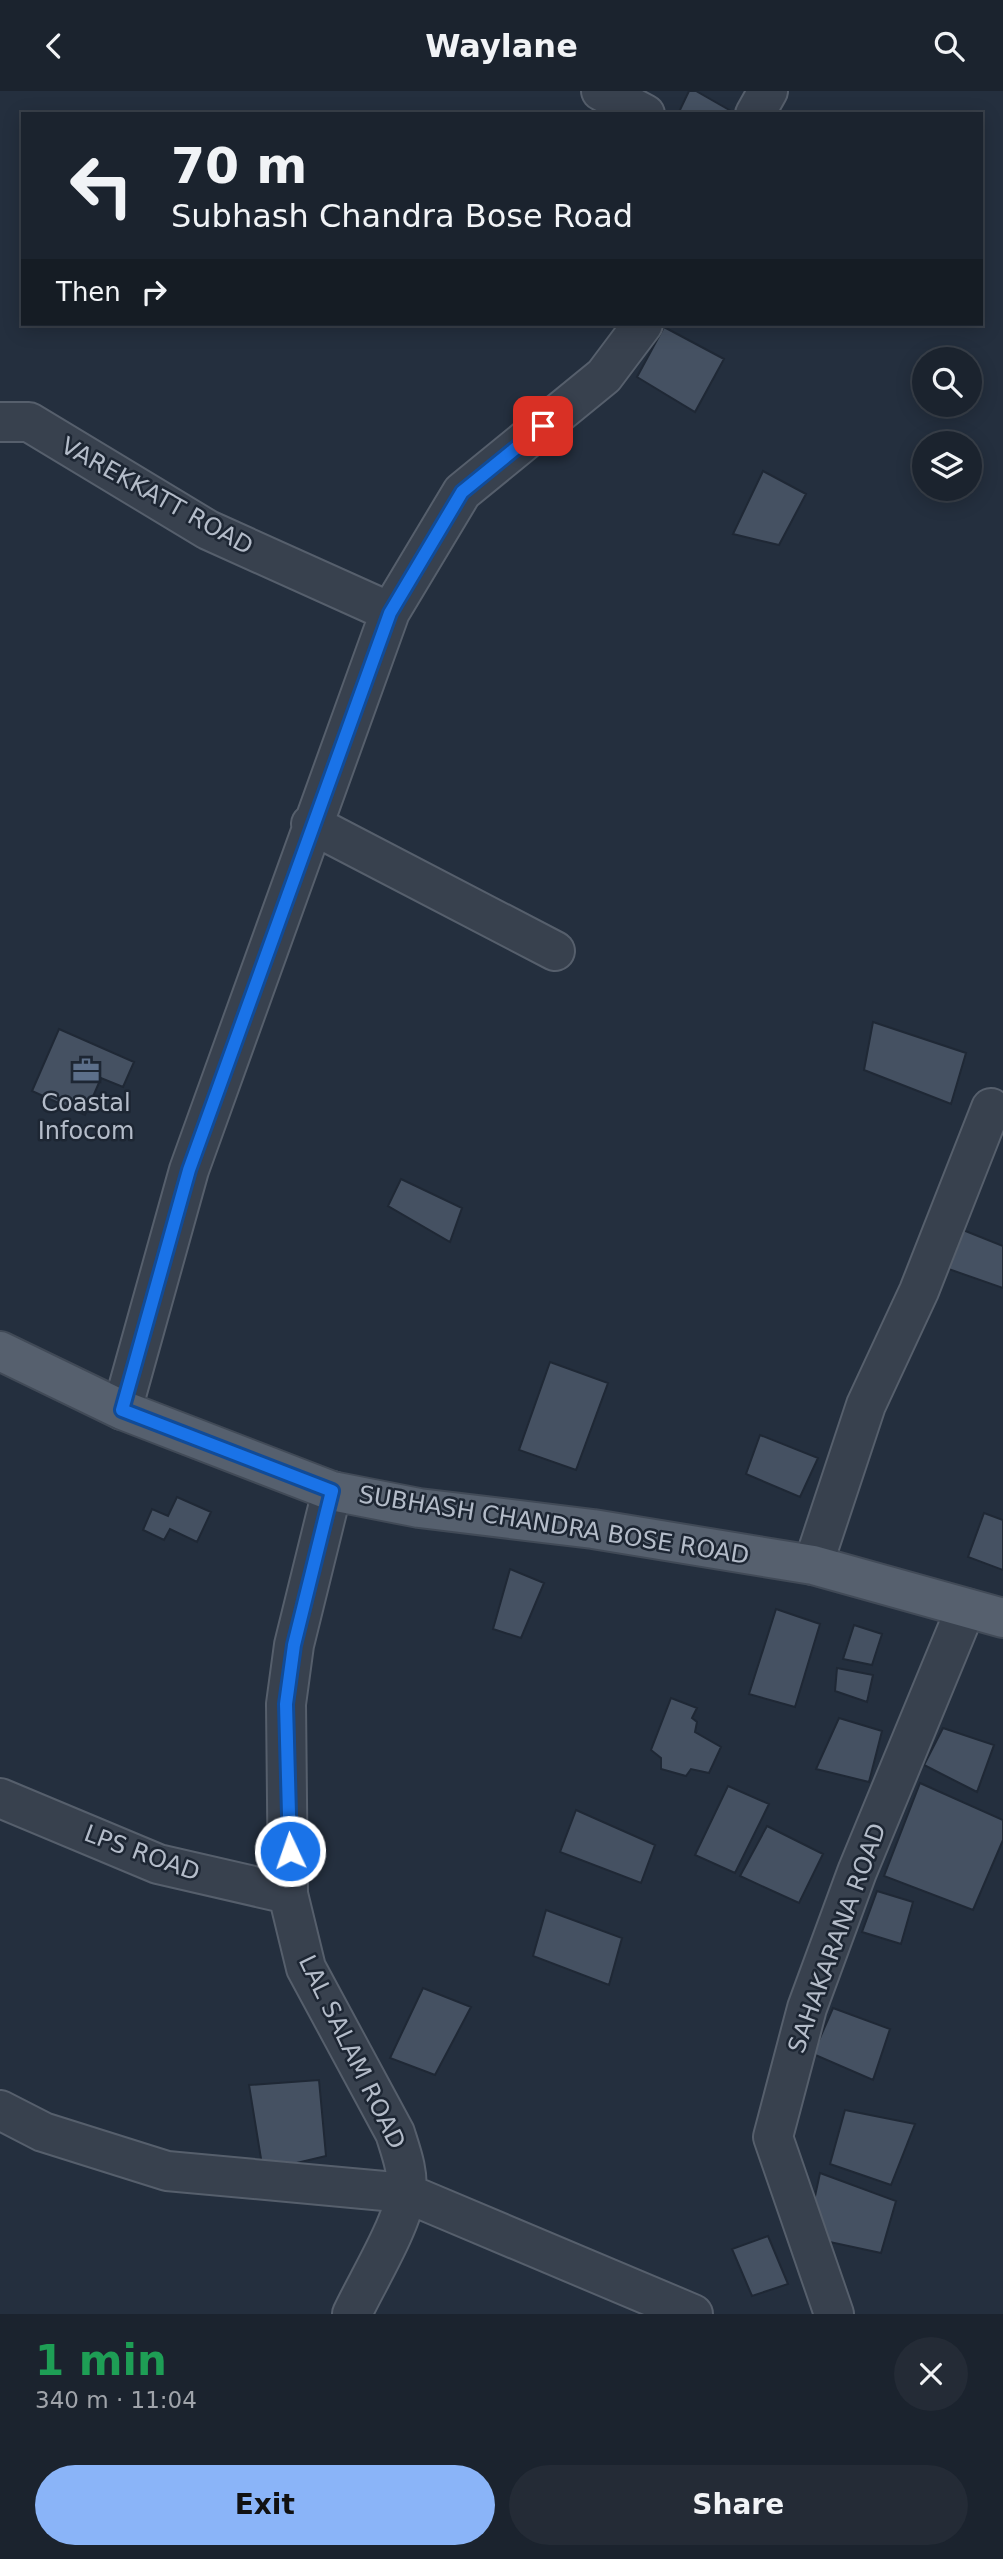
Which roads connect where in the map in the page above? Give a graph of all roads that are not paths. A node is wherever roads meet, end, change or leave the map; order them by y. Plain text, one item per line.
1 (601, 91) edge
2 (768, 91) edge
3 (641, 112) edge
4 (756, 112) edge
5 (642, 326) edge
6 (0, 422) edge
7 (390, 613) junction
8 (311, 824) junction
9 (555, 951) dead end
10 (991, 1108) dead end
11 (0, 1352) edge
12 (122, 1410) junction
13 (332, 1491) junction
14 (813, 1565) junction
15 (967, 1608) junction
16 (1003, 1618) edge
17 (0, 1798) edge
18 (288, 1894) junction
19 (0, 2110) edge
20 (407, 2193) junction
21 (352, 2314) edge
22 (693, 2314) edge
23 (834, 2314) edge

1 - 3 street
2 - 4 street
5 - 7 street
6 - 7 street, VAREKKATT ROAD
7 - 8 street
8 - 9 street
8 - 12 street
10 - 14 street
11 - 12 main road, SUBHASH CHANDRA BOSE ROAD
12 - 13 main road, SUBHASH CHANDRA BOSE ROAD
13 - 14 main road, SUBHASH CHANDRA BOSE ROAD
13 - 18 street, LAL SALAM ROAD
14 - 15 main road, SUBHASH CHANDRA BOSE ROAD
15 - 16 main road, SUBHASH CHANDRA BOSE ROAD
15 - 23 street, SAHAKARANA ROAD
17 - 18 street, LPS ROAD
18 - 20 street, LAL SALAM ROAD
19 - 20 street
20 - 21 street, LAL SALAM ROAD
20 - 22 street

